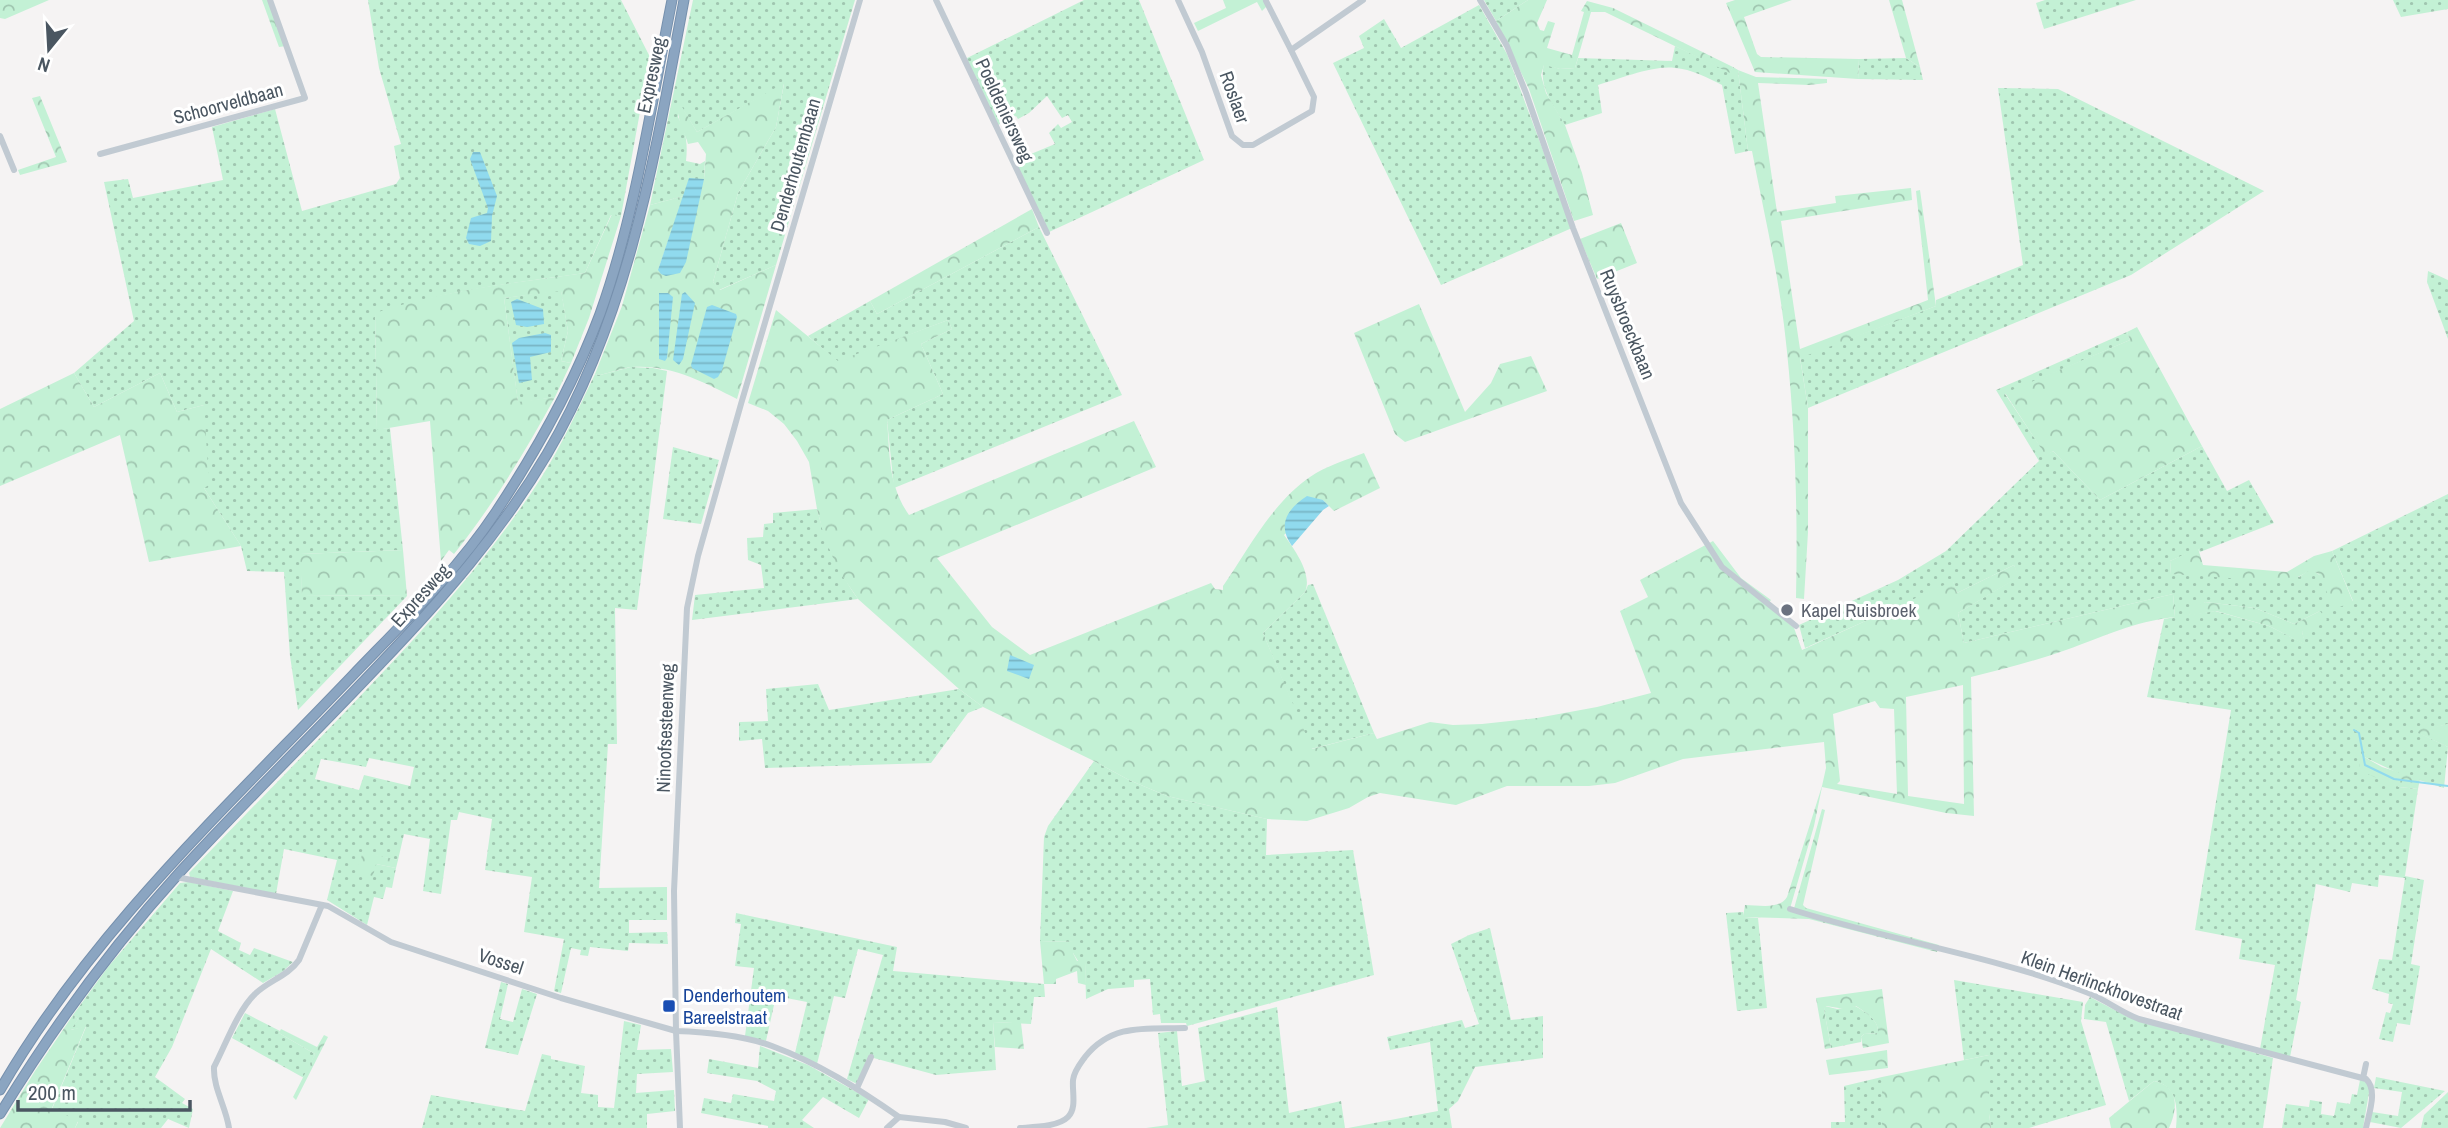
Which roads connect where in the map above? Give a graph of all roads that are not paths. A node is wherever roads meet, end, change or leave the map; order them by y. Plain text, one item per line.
1 (270, 0) edge
2 (672, 0) edge
3 (684, 0) edge
4 (860, 0) edge
5 (936, 0) edge
6 (1178, 0) edge
7 (1363, 0) edge
8 (1480, 0) edge
9 (1266, 1) edge
10 (1352, 3) edge
11 (1292, 50) junction
12 (0, 136) edge
13 (100, 154) dead end
14 (14, 170) dead end
15 (1046, 233) dead end
16 (760, 339) joint
17 (1796, 626) dead end
18 (176, 877) junction
19 (322, 905) junction
20 (1790, 909) dead end
21 (1185, 1028) dead end
22 (676, 1031) junction
23 (871, 1057) dead end
24 (2366, 1064) dead end
25 (2363, 1078) junction
26 (857, 1088) junction
27 (0, 1090) edge
28 (0, 1114) edge
29 (899, 1117) junction
30 (958, 1127) edge
31 (229, 1128) edge
32 (680, 1128) edge
33 (887, 1128) edge
34 (966, 1128) edge
35 (1020, 1128) edge
36 (2366, 1128) edge

1 - 13 street, Schoorveldbaan
2 - 27 highway, Expresweg
3 - 18 highway, Expresweg
4 - 16 street, Denderhoutembaan
5 - 15 street, Poeldeniersweg
6 - 11 street, Roslaer
7 - 10 street
8 - 17 street, Ruysbroeckbaan
9 - 11 street, Roslaer
10 - 11 street
12 - 14 street
16 - 22 street, Ninoofsesteenweg
18 - 19 street, Vossel
18 - 28 highway, Expresweg
19 - 22 street, Vossel
19 - 31 street
20 - 25 street, Klein Herlinckhovestraat
21 - 35 street
22 - 26 street, Vossel
22 - 32 street, Ninoofsesteenweg
23 - 26 street
24 - 25 street
25 - 36 street
26 - 29 street, Vossel
29 - 30 street
29 - 33 street
30 - 34 street

